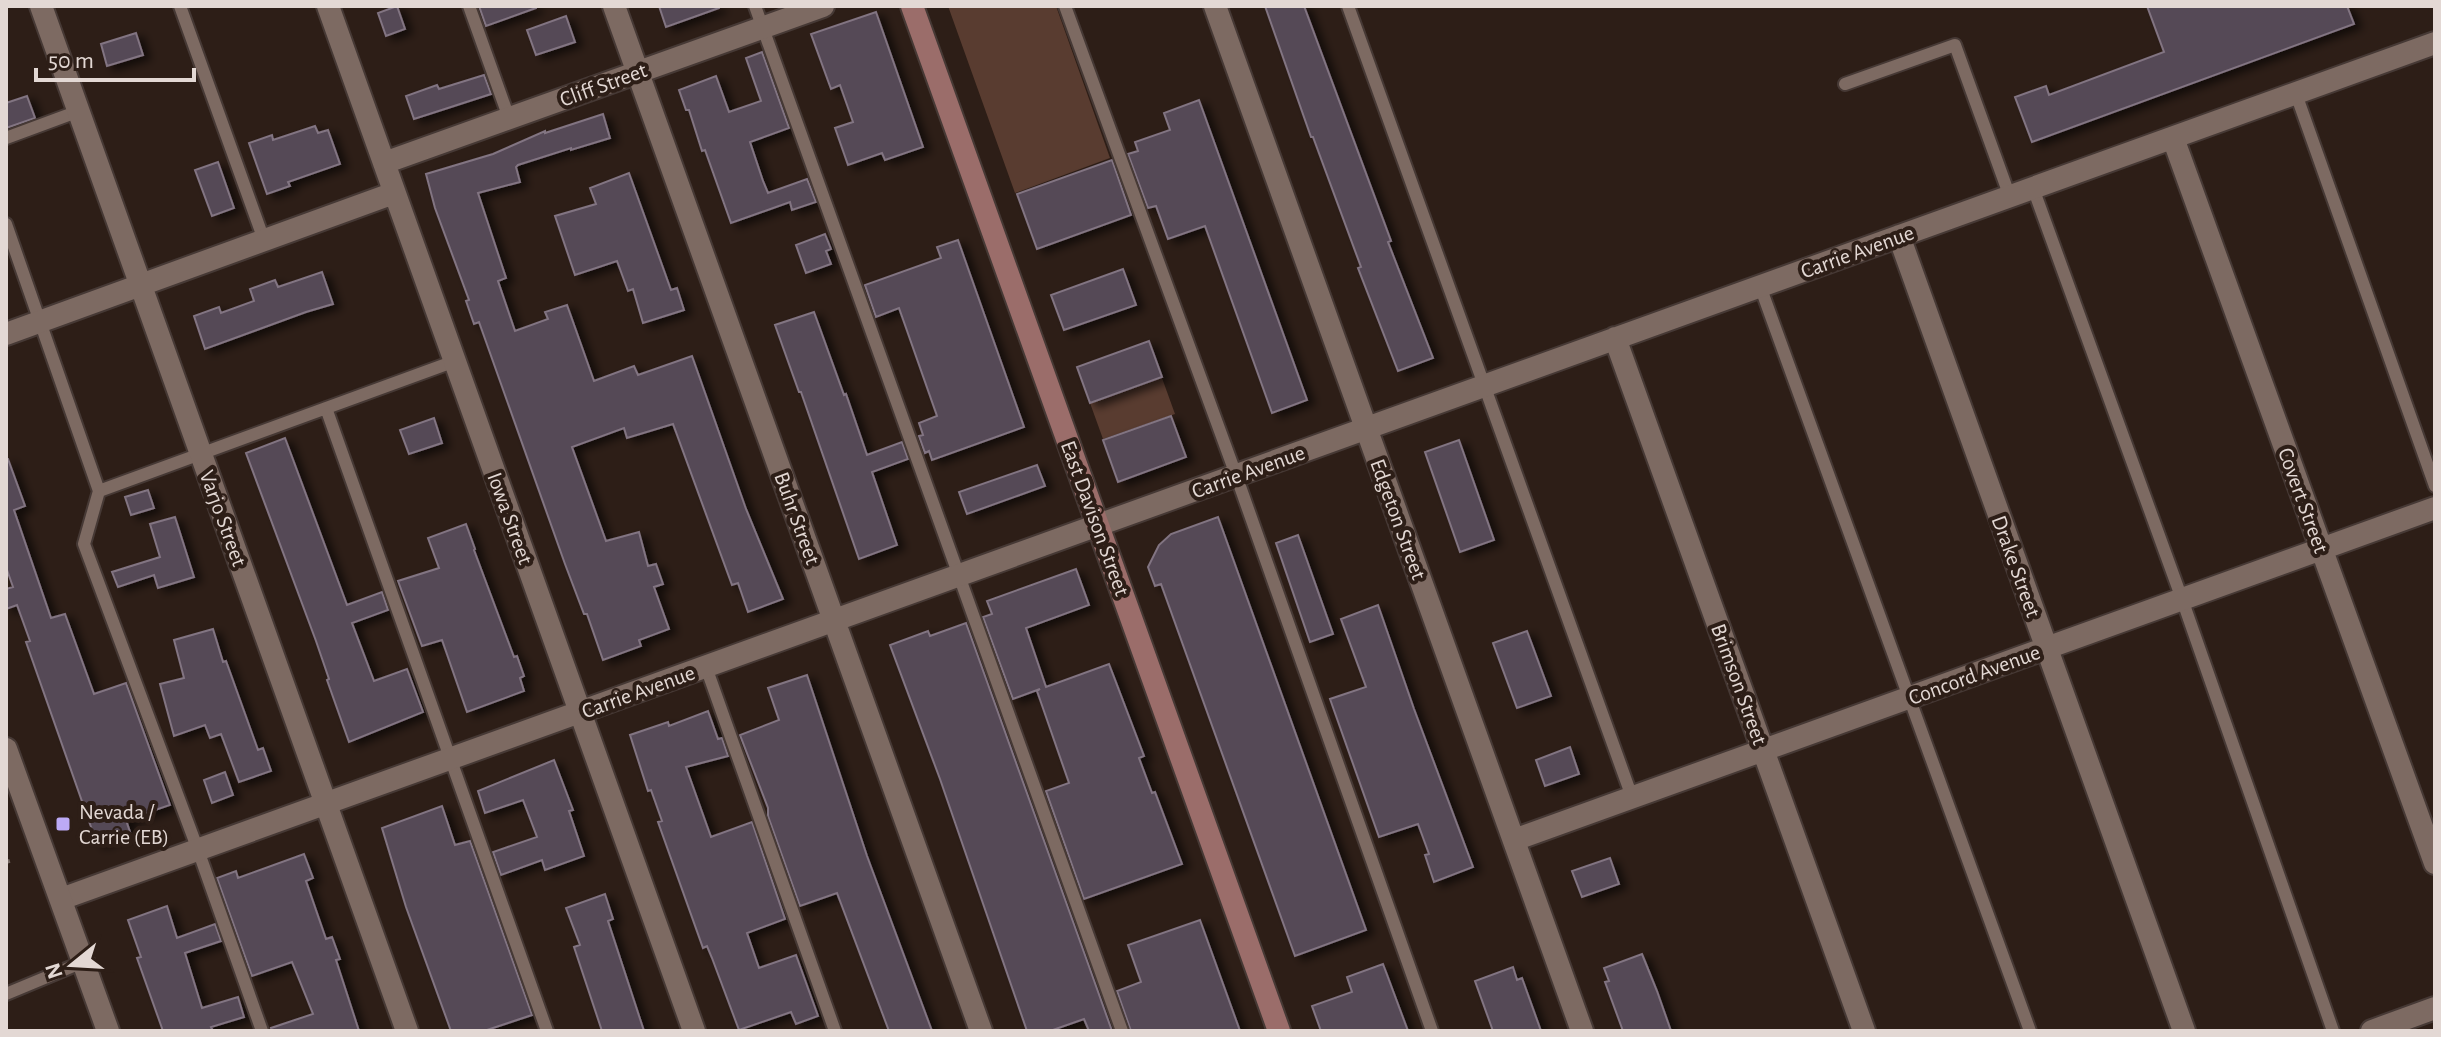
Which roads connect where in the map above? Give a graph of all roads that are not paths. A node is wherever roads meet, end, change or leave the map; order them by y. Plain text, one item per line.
1 (41, 6) edge
2 (180, 6) edge
3 (328, 6) edge
4 (469, 6) edge
5 (614, 6) edge
6 (755, 6) edge
7 (823, 6) edge
8 (912, 6) edge
9 (1065, 6) edge
10 (1215, 6) edge
11 (1348, 6) edge
12 (763, 28) junction
13 (2435, 43) edge
14 (638, 72) junction
15 (1845, 84) dead end
16 (2296, 94) junction
17 (79, 111) junction
18 (509, 118) junction
19 (6, 138) edge
20 (2173, 138) junction
21 (384, 163) junction
22 (2033, 188) junction
23 (394, 193) junction
24 (2010, 197) junction
25 (6, 224) edge
26 (1899, 236) junction
27 (264, 240) junction
28 (141, 285) junction
29 (1760, 286) junction
30 (40, 321) junction
31 (6, 334) edge
32 (1615, 338) junction
33 (455, 361) junction
34 (1486, 385) junction
35 (326, 408) junction
36 (1366, 428) junction
37 (201, 453) junction
38 (1236, 475) junction
39 (2435, 486) edge
40 (99, 491) junction
41 (2435, 508) edge
42 (1098, 525) junction
43 (2322, 549) junction
44 (960, 575) junction
45 (2182, 599) junction
46 (835, 621) junction
47 (2046, 648) junction
48 (706, 667) junction
49 (1908, 698) junction
50 (580, 712) junction
51 (6, 749) edge
52 (1764, 750) junction
53 (450, 759) junction
54 (1632, 797) junction
55 (326, 803) junction
56 (1514, 840) junction
57 (198, 850) junction
58 (2435, 863) edge
59 (61, 899) junction
60 (83, 962) junction
61 (9, 992) edge
62 (2435, 1008) edge
63 (108, 1031) edge
64 (262, 1031) edge
65 (407, 1031) edge
66 (547, 1031) edge
67 (694, 1031) edge
68 (835, 1031) edge
69 (981, 1031) edge
70 (1122, 1031) edge
71 (1279, 1031) edge
72 (1432, 1031) edge
73 (1582, 1031) edge
74 (1864, 1031) edge
75 (2030, 1031) edge
76 (2184, 1031) edge
77 (2333, 1031) edge
78 (2372, 1031) edge

1 - 17 street, Varjo Street
2 - 27 lane
3 - 21 street, Iowa Street
4 - 18 lane
5 - 14 street, Buhr Street
6 - 12 lane
7 - 12 street, Cliff Street
8 - 42 main road, East Davison Street
9 - 38 lane
10 - 36 street, Edgeton Street
11 - 34 lane
12 - 14 street, Cliff Street
12 - 44 lane
13 - 16 street, Carrie Avenue
14 - 18 street, Cliff Street
14 - 46 street, Buhr Street
15 - 24 lane
16 - 20 street, Carrie Avenue
16 - 39 lane
17 - 19 lane
17 - 28 street, Varjo Street
18 - 21 street, Cliff Street
20 - 22 street, Carrie Avenue
20 - 43 street, Covert Street
21 - 23 street, Iowa Street
22 - 24 street, Carrie Avenue
22 - 45 lane
23 - 27 street
23 - 33 street, Iowa Street
24 - 26 street, Carrie Avenue
25 - 30 lane
26 - 29 street, Carrie Avenue
26 - 47 street, Drake Street
27 - 28 street
28 - 30 street
28 - 37 street, Varjo Street
29 - 32 street, Carrie Avenue
29 - 49 lane
30 - 31 street
30 - 40 lane
32 - 34 street, Carrie Avenue
32 - 52 street, Brimson Street
33 - 35 lane
33 - 50 street, Iowa Street
34 - 36 street, Carrie Avenue
34 - 54 lane
35 - 37 lane
35 - 53 lane
36 - 38 street, Carrie Avenue
36 - 56 street, Edgeton Street
37 - 40 lane
37 - 55 street, Varjo Street
38 - 42 street, Carrie Avenue
38 - 72 lane
40 - 57 lane
41 - 43 street, Concord Avenue
42 - 44 street, Carrie Avenue
42 - 71 main road, East Davison Street
43 - 45 street, Concord Avenue
43 - 58 street, Covert Street
44 - 46 street, Carrie Avenue
44 - 70 lane
45 - 47 street, Concord Avenue
45 - 77 lane
46 - 48 street, Carrie Avenue
46 - 69 street, Buhr Street
47 - 49 street, Concord Avenue
47 - 76 street, Drake Street
48 - 50 street, Carrie Avenue
48 - 68 lane
49 - 52 street, Concord Avenue
49 - 75 lane
50 - 53 street, Carrie Avenue
50 - 67 street, Iowa Street
51 - 59 street
52 - 54 street, Concord Avenue
52 - 74 street, Brimson Street
53 - 55 street, Carrie Avenue
53 - 66 lane
54 - 56 street, Concord Avenue
55 - 57 street, Carrie Avenue
55 - 65 street, Varjo Street
56 - 73 street, Edgeton Street
57 - 59 street, Carrie Avenue
57 - 64 lane
59 - 60 street
60 - 61 lane
60 - 63 street
62 - 78 street

